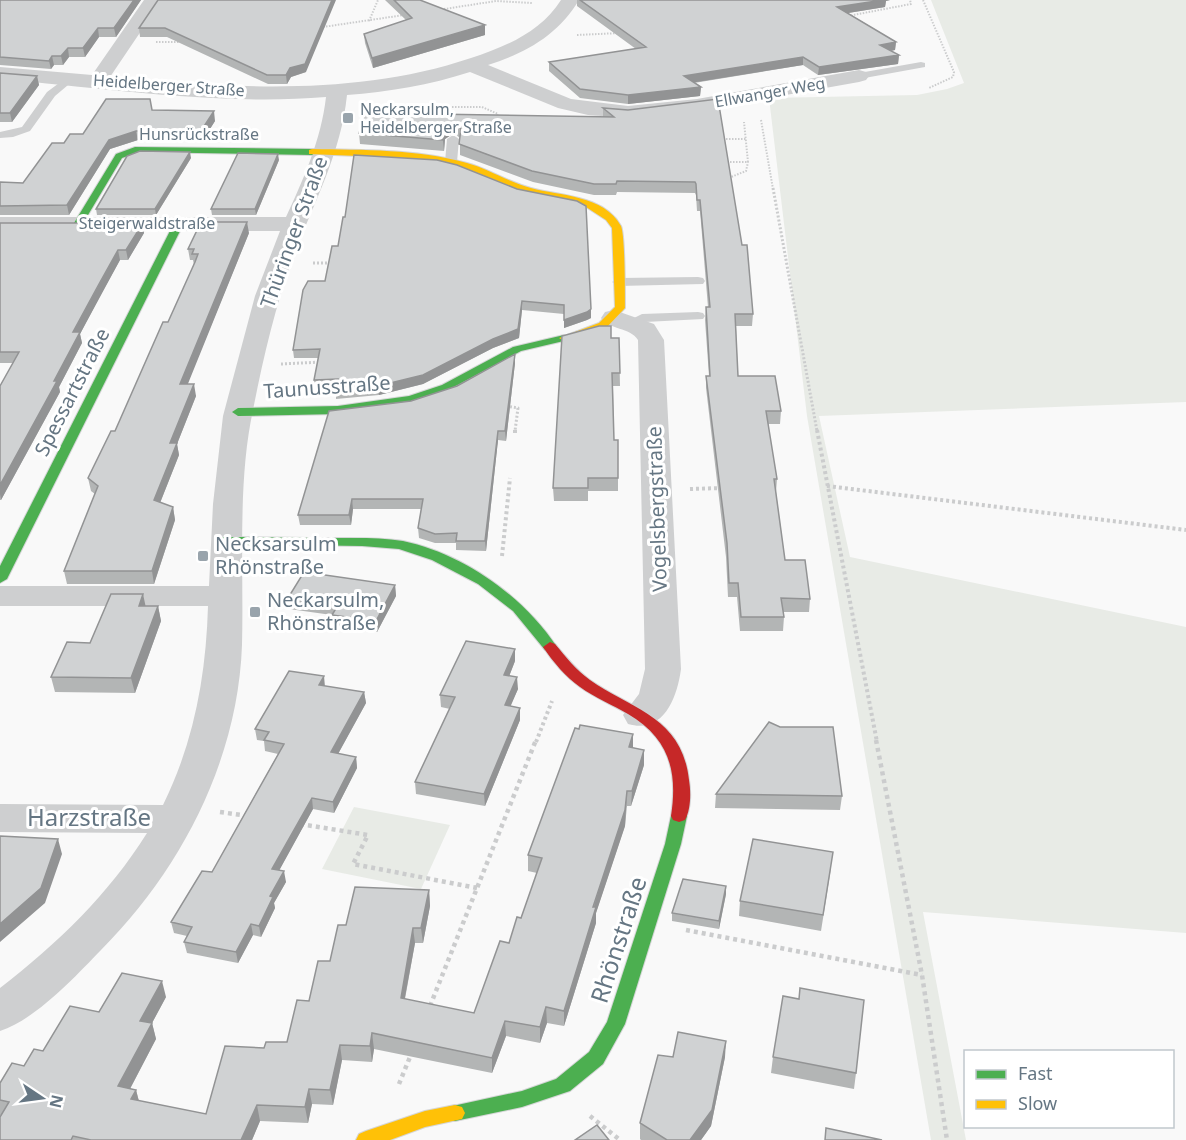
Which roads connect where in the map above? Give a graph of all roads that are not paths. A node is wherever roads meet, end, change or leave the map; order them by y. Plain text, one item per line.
1 (153, 0) edge
2 (569, 2) edge
3 (921, 65) dead end
4 (473, 66) junction
5 (0, 73) edge
6 (859, 76) joint
7 (70, 78) junction
8 (98, 80) junction
9 (337, 91) junction
10 (0, 135) edge
11 (453, 139) edge
12 (323, 152) junction
13 (451, 162) junction
14 (79, 223) junction
15 (179, 223) junction
16 (0, 224) edge
17 (294, 224) junction
18 (698, 281) dead end
19 (619, 282) junction
20 (698, 316) dead end
21 (623, 321) junction
22 (238, 412) junction
23 (225, 542) junction
24 (0, 579) edge
25 (0, 596) edge
26 (224, 596) junction
27 (641, 715) junction
28 (180, 812) junction
29 (0, 818) edge
30 (0, 1013) edge
31 (366, 1140) edge

1 - 8 street
2 - 4 street, Heidelberger Straße
3 - 6 lane
4 - 6 street, Ellwanger Weg
4 - 9 street, Heidelberger Straße
5 - 7 street, Heidelberger Straße
7 - 8 street, Heidelberger Straße
7 - 10 lane
8 - 9 street, Heidelberger Straße
9 - 12 street, Thüringer Straße
11 - 13 lane
12 - 13 street
12 - 14 street, Hunsrückstraße
12 - 17 street, Thüringer Straße
13 - 19 street
14 - 15 street, Steigerwaldstraße
14 - 16 street, Steigerwaldstraße
15 - 17 street, Steigerwaldstraße
15 - 24 street, Spessartstraße
17 - 22 street, Thüringer Straße
18 - 19 lane
19 - 21 street
20 - 21 lane
21 - 22 street, Taunusstraße
21 - 27 street, Vogelsbergstraße
22 - 23 street, Thüringer Straße
23 - 26 street, Thüringer Straße
23 - 27 street, Rhönstraße
25 - 26 street
26 - 28 street, Thüringer Straße
27 - 31 street, Rhönstraße
28 - 29 street, Harzstraße
28 - 30 street, Thüringer Straße

